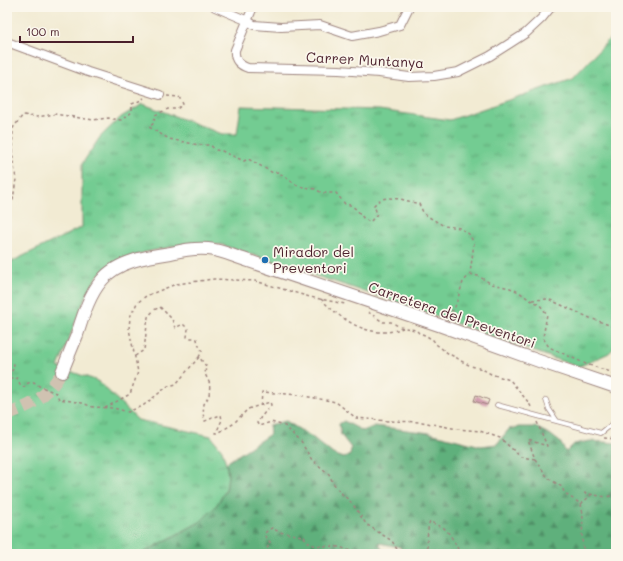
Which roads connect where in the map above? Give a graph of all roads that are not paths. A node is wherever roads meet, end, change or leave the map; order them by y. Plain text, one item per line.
1 (215, 7) edge
2 (253, 7) edge
3 (409, 7) edge
4 (551, 7) edge
5 (248, 21) junction
6 (7, 42) edge
7 (156, 94) road end
8 (62, 372) tunnel mouth
9 (616, 386) edge
10 (546, 400) dead end
11 (498, 405) dead end
12 (557, 421) junction
13 (616, 421) edge

1 - 5 street
2 - 5 street
3 - 5 street
4 - 5 street, Carrer Muntanya
6 - 7 street
8 - 9 street, Carretera del Preventori
10 - 12 lane
11 - 12 lane
12 - 13 lane

